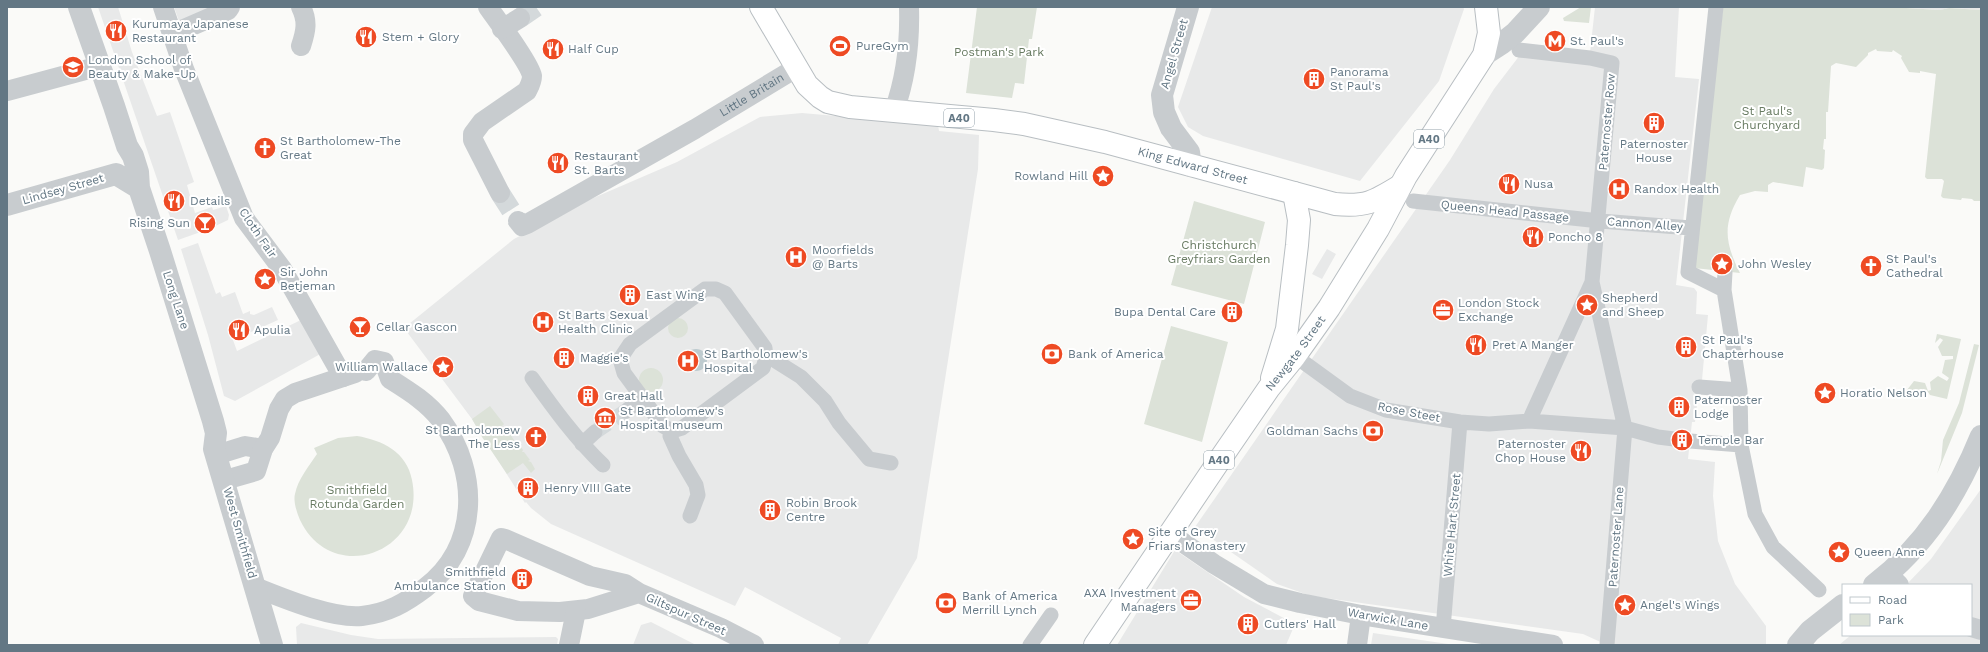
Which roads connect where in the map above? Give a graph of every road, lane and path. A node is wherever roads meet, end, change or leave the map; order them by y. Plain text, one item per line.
1 (79, 7) edge
2 (163, 7) edge
3 (230, 7) edge
4 (301, 7) edge
5 (488, 7) edge
6 (761, 7) edge
7 (909, 7) edge
8 (1188, 7) edge
9 (1486, 7) edge
10 (1539, 7) edge
11 (1716, 7) edge
12 (520, 18) tunnel mouth
13 (502, 29) junction
14 (172, 37) junction
15 (302, 46) dead end
16 (1519, 50) dead end
17 (1484, 55) junction
18 (100, 66) junction
19 (796, 68) junction
20 (7, 91) edge
21 (894, 111) junction
22 (127, 146) junction
23 (1191, 166) junction
24 (116, 174) junction
25 (139, 188) junction
26 (500, 193) tunnel mouth
27 (1294, 193) junction
28 (1406, 194) junction
29 (7, 205) edge
30 (518, 221) dead end
31 (1598, 221) junction
32 (1691, 228) junction
33 (1725, 272) dead end
34 (1592, 280) junction
35 (1724, 290) junction
36 (1296, 356) junction
37 (766, 358) junction
38 (343, 377) junction
39 (532, 378) dead end
40 (1699, 387) dead end
41 (1269, 388) junction
42 (1740, 390) junction
43 (642, 398) junction
44 (626, 411) tunnel mouth
45 (1529, 421) junction
46 (1460, 422) junction
47 (1625, 428) junction
48 (672, 431) junction
49 (595, 432) tunnel mouth
50 (1981, 436) edge
51 (1674, 439) dead end
52 (1690, 441) dead end
53 (582, 444) junction
54 (1741, 445) junction
55 (263, 449) junction
56 (216, 455) junction
57 (891, 463) dead end
58 (603, 465) dead end
59 (224, 480) junction
60 (690, 516) dead end
61 (1169, 533) junction
62 (1887, 581) edge
63 (255, 587) junction
64 (1819, 590) dead end
65 (639, 593) junction
66 (1842, 606) edge
67 (576, 611) junction
68 (1050, 615) dead end
69 (1362, 615) junction
70 (1443, 629) junction
71 (720, 637) edge
72 (1804, 638) edge
73 (1482, 640) edge
74 (272, 645) edge
75 (569, 645) edge
76 (754, 645) edge
77 (1030, 645) edge
78 (1096, 645) edge
79 (1357, 645) edge
80 (1553, 645) edge
81 (1607, 645) edge

1 - 18 street, Long Lane
2 - 14 street, Cloth Fair
3 - 14 street
4 - 15 street
5 - 13 street
6 - 19 main road, A40
7 - 21 street
8 - 23 street, Angel Street
9 - 17 main road, A40
10 - 17 street
11 - 32 street
12 - 13 street
13 - 26 street
14 - 38 street, Cloth Fair
16 - 31 street, Paternoster Row
17 - 28 main road, Newgate Street / A40
18 - 20 street
18 - 22 street, Long Lane
19 - 21 main road, Little Britain / A40
19 - 30 street, Little Britain
21 - 23 main road, King Edward Street / A40
22 - 24 street
22 - 25 street, Long Lane
23 - 27 main road, King Edward Street / A40
24 - 25 street, Lindsey Street
24 - 29 street, Lindsey Street
25 - 56 street, Long Lane
27 - 28 main road, A40
27 - 41 main road, A40
28 - 31 street, Queens Head Passage
28 - 36 main road, Newgate Street / A40
31 - 32 street, Cannon Alley
31 - 34 street, Paternoster Row
32 - 35 street
33 - 35 street
34 - 45 street
34 - 47 street, Paternoster Lane
35 - 42 street
36 - 41 main road, Newgate Street / A40
36 - 46 street, Rose Steet
37 - 43 street
37 - 48 street
37 - 57 street
38 - 55 street, West Smithfield
38 - 63 street, West Smithfield
39 - 53 street
40 - 42 street
41 - 61 main road, Newgate Street / A40
42 - 54 street
43 - 44 street
43 - 48 street
45 - 46 street, Rose Steet
45 - 47 street, Rose Steet
46 - 70 street, White Hart Street
47 - 51 street, Rose Steet
47 - 81 street, Paternoster Lane
48 - 60 street
49 - 53 street
50 - 62 street
52 - 54 street
53 - 58 street
54 - 64 street
55 - 56 street
55 - 59 street, West Smithfield
56 - 59 street, West Smithfield
59 - 63 street, West Smithfield
61 - 69 street, Warwick Lane
61 - 78 main road, Newgate Street / A40
63 - 74 street, West Smithfield
65 - 67 street
65 - 67 street
65 - 71 street, Giltspur Street
66 - 72 street
67 - 75 street
68 - 77 street
69 - 70 street, Warwick Lane
69 - 79 street
70 - 73 street, Warwick Lane
71 - 76 street, Giltspur Street
73 - 80 street, Warwick Lane

